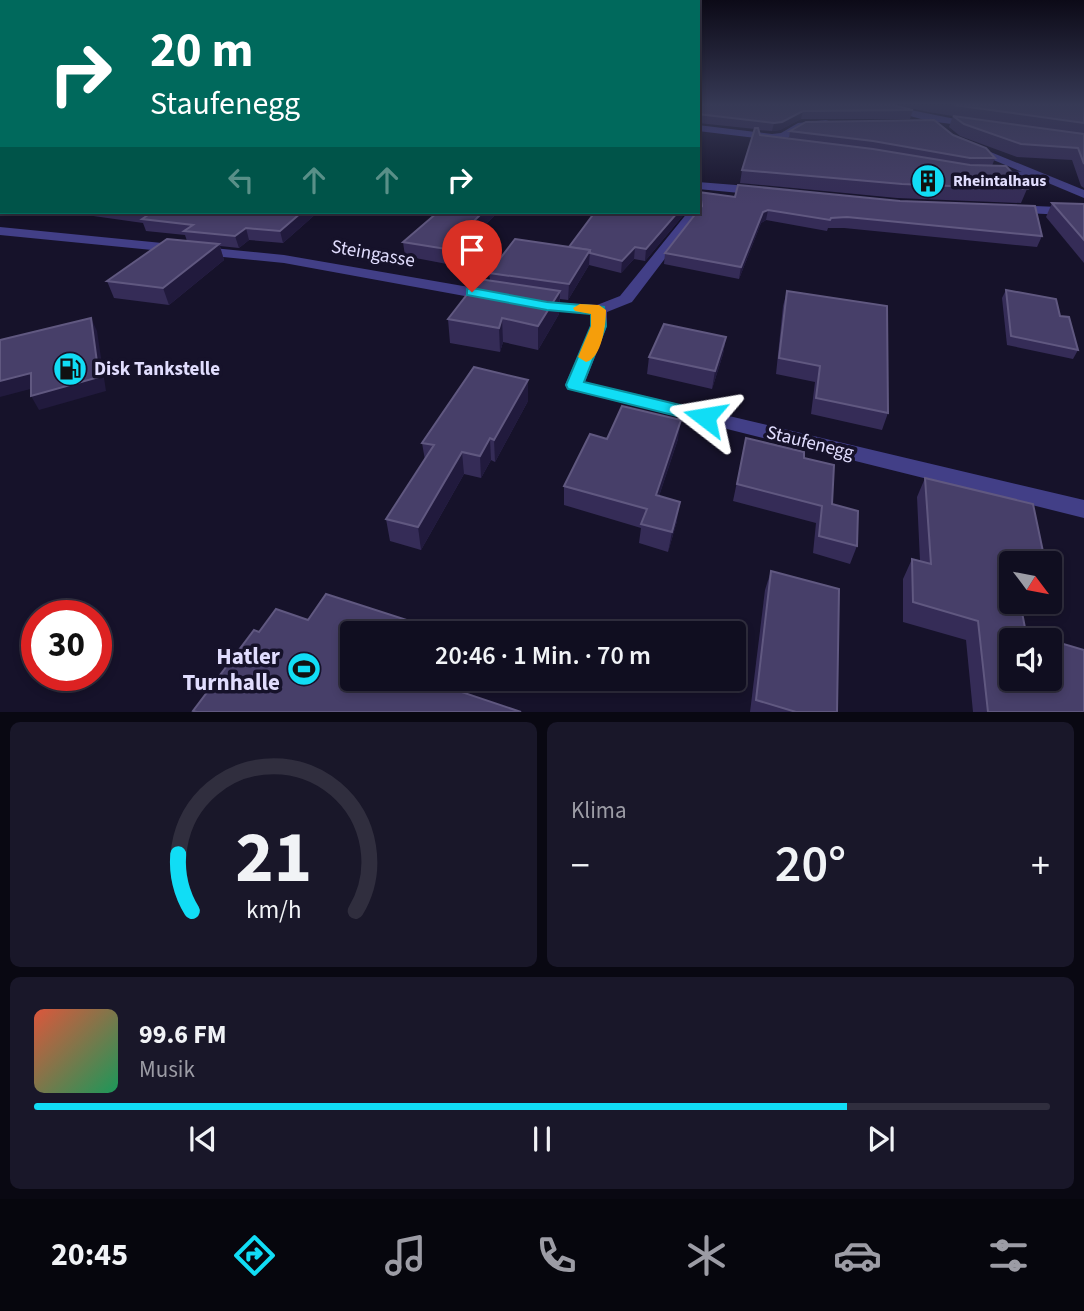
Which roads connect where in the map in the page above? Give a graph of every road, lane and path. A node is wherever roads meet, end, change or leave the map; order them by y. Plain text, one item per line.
1 (762, 142) edge
2 (962, 143) edge
3 (789, 146) edge
4 (980, 173) edge
5 (1037, 175) junction
6 (700, 185) edge
7 (714, 186) junction
8 (779, 193) edge
9 (1084, 194) edge
10 (700, 204) edge
11 (1002, 209) edge
12 (1084, 212) edge
13 (692, 214) edge
14 (0, 231) edge
15 (599, 310) junction
16 (1084, 509) edge

1 - 3 street
2 - 5 street
4 - 5 street
5 - 9 street
6 - 7 street
7 - 8 street
7 - 10 street
11 - 12 street
13 - 15 street
14 - 15 street, Steingasse
15 - 16 street, Staufenegg

